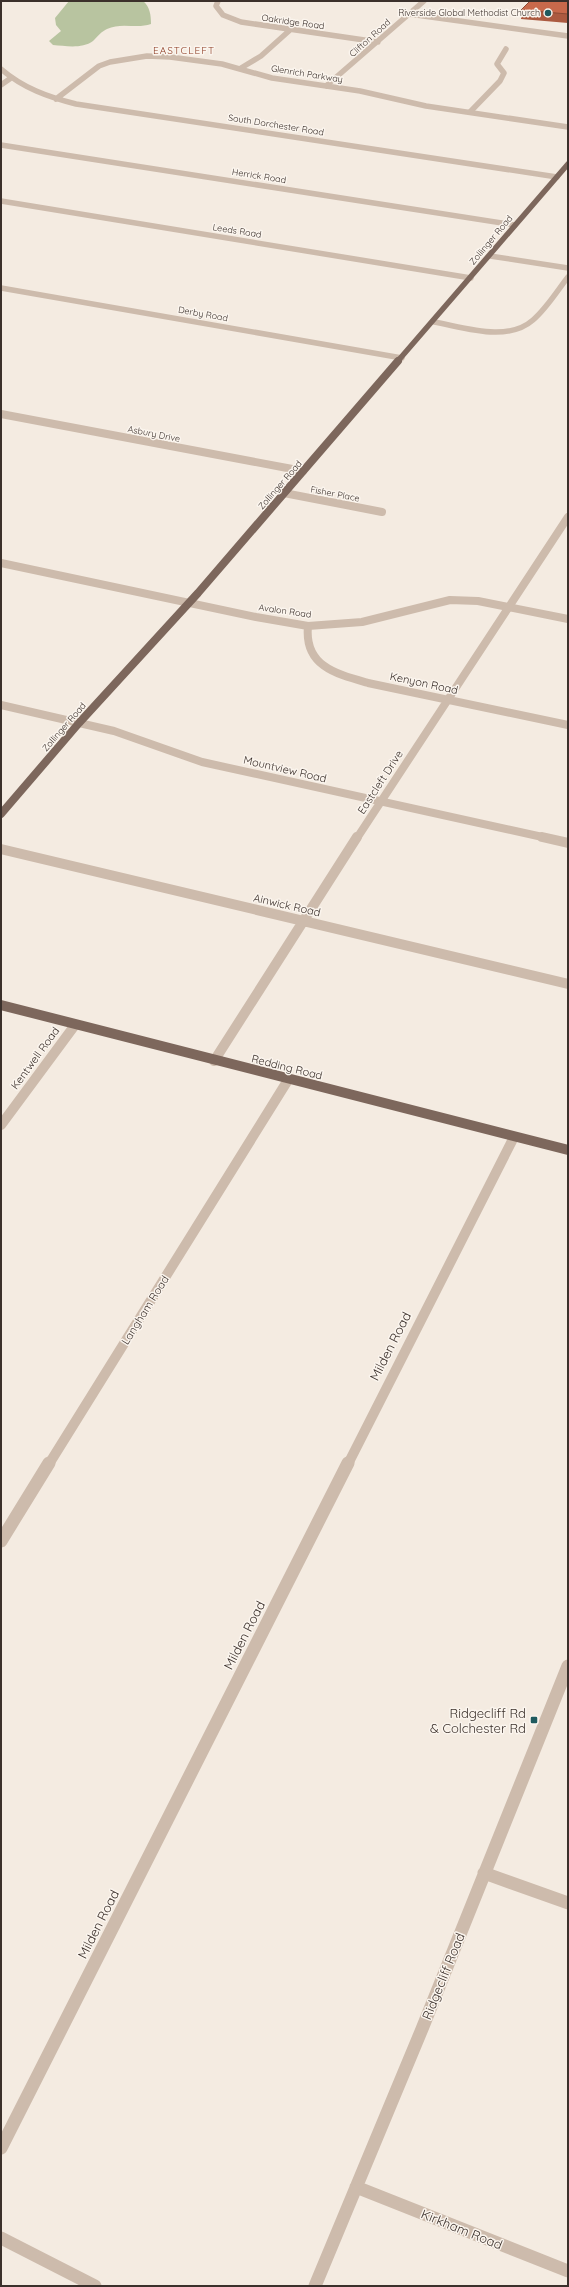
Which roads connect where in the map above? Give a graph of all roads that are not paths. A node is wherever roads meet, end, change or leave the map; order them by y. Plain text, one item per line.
1 (218, 1) edge
2 (424, 1) edge
3 (409, 14) junction
4 (290, 30) junction
5 (568, 36) edge
6 (378, 42) junction
7 (506, 49) dead end
8 (241, 68) junction
9 (1, 69) edge
10 (11, 78) junction
11 (1, 85) edge
12 (326, 86) junction
13 (56, 99) junction
14 (470, 112) junction
15 (568, 127) edge
16 (1, 145) edge
17 (568, 164) edge
18 (557, 177) junction
19 (1, 201) edge
20 (515, 225) junction
21 (490, 256) junction
22 (568, 268) edge
23 (568, 277) edge
24 (471, 278) junction
25 (1, 288) edge
26 (434, 322) junction
27 (402, 358) junction
28 (1, 414) edge
29 (303, 472) junction
30 (284, 493) junction
31 (382, 512) dead end
32 (568, 517) edge
33 (1, 563) edge
34 (189, 602) junction
35 (508, 606) junction
36 (568, 619) edge
37 (308, 626) junction
38 (448, 700) junction
39 (1, 705) edge
40 (79, 723) junction
41 (568, 725) edge
42 (380, 802) junction
43 (1, 814) edge
44 (568, 843) edge
45 (1, 849) edge
46 (304, 921) junction
47 (568, 984) edge
48 (1, 1005) edge
49 (74, 1025) junction
50 (214, 1060) junction
51 (288, 1080) junction
52 (1, 1125) edge
53 (514, 1137) junction
54 (568, 1150) edge
55 (1, 1541) edge
56 (568, 1666) edge
57 (484, 1873) junction
58 (568, 1903) edge
59 (1, 2148) edge
60 (356, 2187) junction
61 (1, 2238) edge
62 (568, 2271) edge
63 (95, 2286) edge
64 (315, 2286) edge

1 - 4 street, Oakridge Road
2 - 3 street, Clifton Road
3 - 5 street
3 - 6 street, Clifton Road
4 - 6 street, Oakridge Road
4 - 8 street
6 - 12 street, Clifton Road
7 - 14 street
8 - 12 street, Glenrich Parkway
8 - 13 street, Glenrich Parkway
9 - 10 street, South Dorchester Road
10 - 11 street
10 - 13 street, South Dorchester Road
12 - 14 street, Glenrich Parkway
13 - 18 street, South Dorchester Road
14 - 15 street, Glenrich Parkway
16 - 20 street, Herrick Road
17 - 18 main road, Zollinger Road
18 - 20 main road, Zollinger Road
19 - 24 street, Leeds Road
20 - 21 main road, Zollinger Road
21 - 22 street
21 - 24 main road, Zollinger Road
23 - 26 street
24 - 26 main road, Zollinger Road
25 - 27 street, Derby Road
26 - 27 main road, Zollinger Road
27 - 29 main road, Zollinger Road
28 - 29 street, Asbury Drive
29 - 30 main road, Zollinger Road
30 - 31 street, Fisher Place
30 - 34 main road, Zollinger Road
32 - 35 street, Eastcleft Drive
33 - 34 street, Avalon Road
34 - 37 street, Avalon Road
34 - 40 main road, Zollinger Road
35 - 36 street, Avalon Road
35 - 37 street, Avalon Road
35 - 38 street, Eastcleft Drive
37 - 38 street, Kenyon Road
38 - 41 street, Kenyon Road
38 - 42 street, Eastcleft Drive
39 - 40 street, Mountview Road
40 - 42 street, Mountview Road
40 - 43 main road, Zollinger Road
42 - 44 street, Mountview Road
42 - 46 street, Eastcleft Drive
45 - 46 street, Ainwick Road
46 - 47 street, Ainwick Road
46 - 50 street, Eastcleft Drive
48 - 49 main road, Redding Road
49 - 50 main road, Redding Road
49 - 52 street, Kentwell Road
50 - 51 main road, Redding Road
51 - 53 main road, Redding Road
51 - 55 street, Langham Road
53 - 54 main road, Redding Road
53 - 59 street, Milden Road
56 - 57 street, Ridgecliff Road
57 - 58 street
57 - 60 street, Ridgecliff Road
60 - 62 street, Kirkham Road
60 - 64 street, Ridgecliff Road
61 - 63 street

